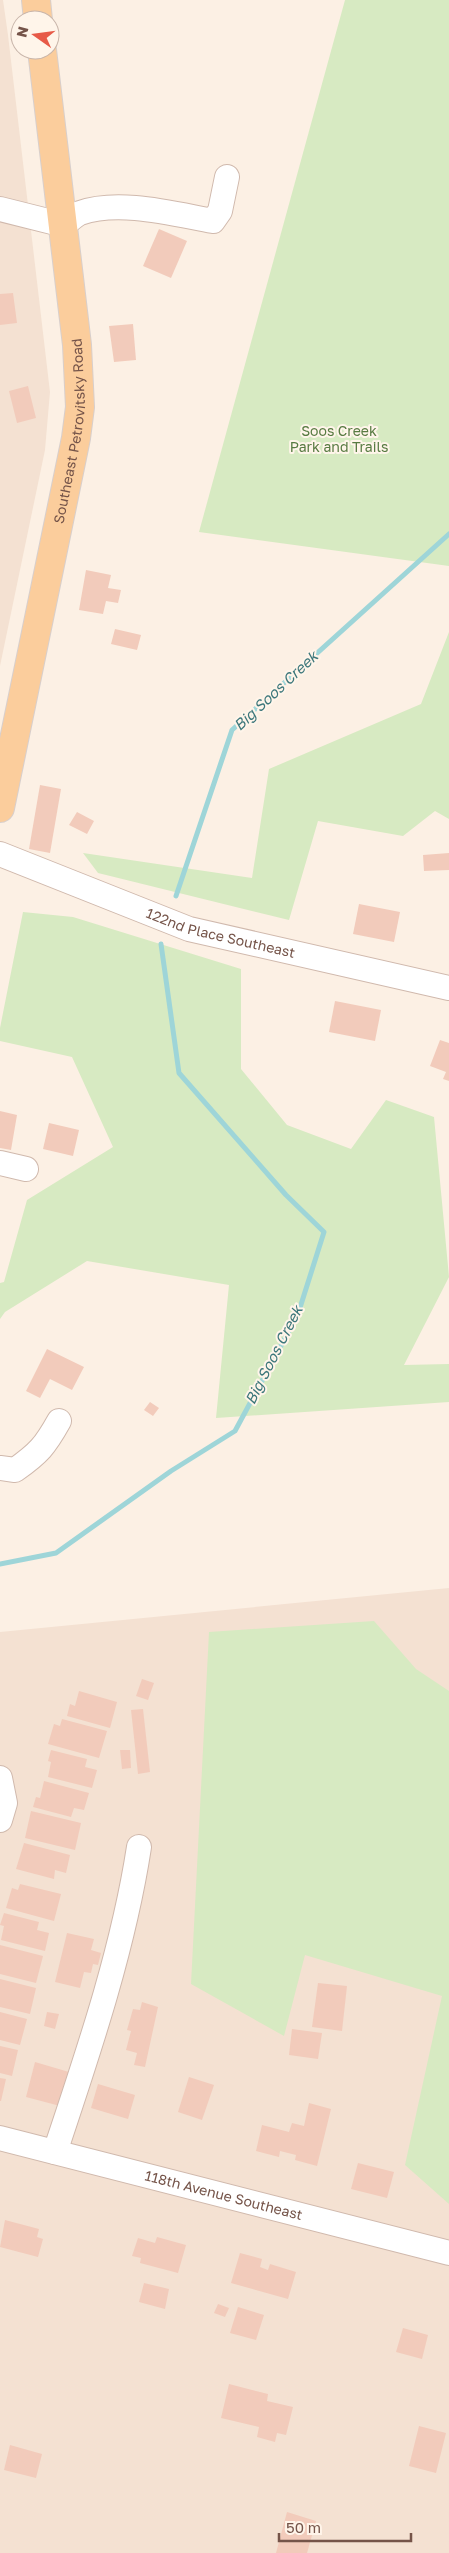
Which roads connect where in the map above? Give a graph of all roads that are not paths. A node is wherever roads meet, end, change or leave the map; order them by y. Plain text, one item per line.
1 (43, 60) edge
2 (227, 176) dead end
3 (0, 210) edge
4 (64, 225) junction
5 (0, 808) edge
6 (0, 854) edge
7 (449, 988) edge
8 (0, 1163) edge
9 (26, 1169) dead end
10 (59, 1421) dead end
11 (0, 1468) edge
12 (0, 1778) edge
13 (0, 1820) edge
14 (139, 1847) dead end
15 (0, 2138) edge
16 (56, 2152) junction
17 (449, 2253) edge

1 - 4 main road, Southeast Petrovitsky Road
2 - 4 street
3 - 4 street
4 - 5 main road, Southeast Petrovitsky Road
6 - 7 street, 122nd Place Southeast
8 - 9 street
10 - 11 street
12 - 13 street
14 - 16 street
15 - 16 street, 118th Avenue Southeast
16 - 17 street, 118th Avenue Southeast

